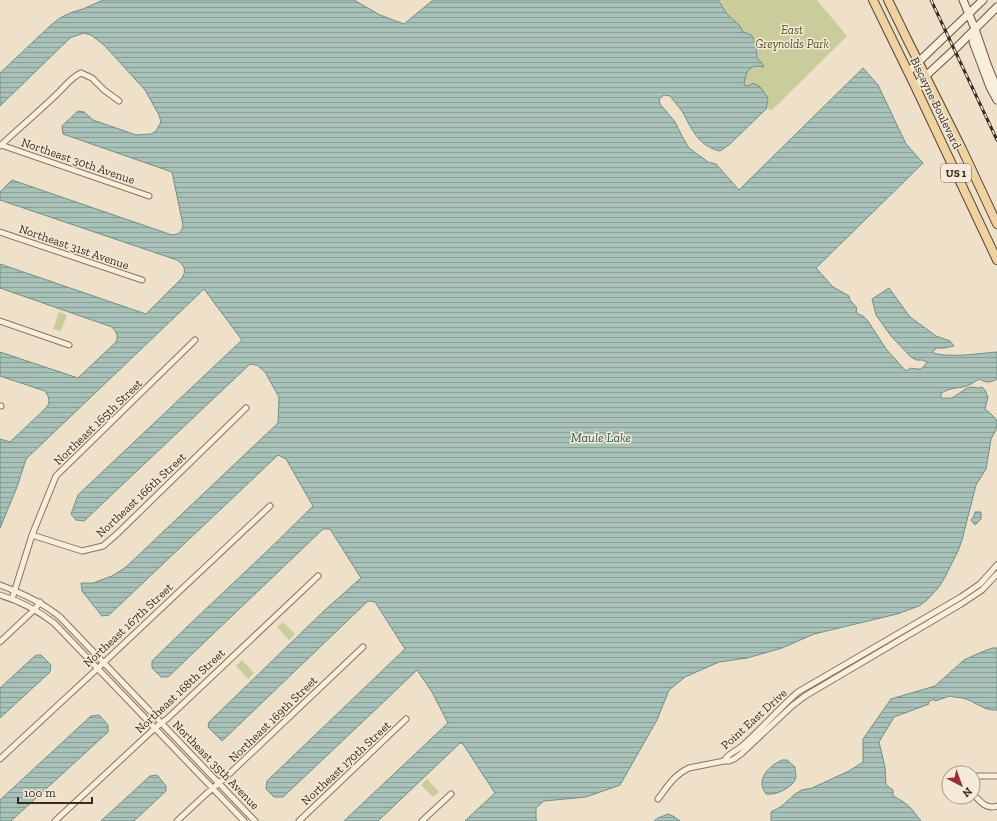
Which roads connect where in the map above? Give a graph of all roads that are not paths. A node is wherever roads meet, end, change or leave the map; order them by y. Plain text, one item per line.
1 (873, 0) edge
2 (888, 0) edge
3 (963, 0) edge
4 (983, 0) edge
5 (997, 7) edge
6 (969, 14) junction
7 (975, 29) junction
8 (918, 63) junction
9 (908, 72) junction
10 (926, 77) junction
11 (995, 80) edge
12 (915, 86) junction
13 (997, 90) edge
14 (997, 100) edge
15 (119, 101) dead end
16 (0, 146) edge
17 (149, 196) dead end
18 (997, 224) edge
19 (0, 232) edge
20 (997, 260) edge
21 (142, 280) dead end
22 (0, 321) edge
23 (195, 340) dead end
24 (69, 344) dead end
25 (246, 408) dead end
26 (270, 506) dead end
27 (32, 535) junction
28 (997, 565) edge
29 (997, 574) edge
30 (318, 576) dead end
31 (0, 586) edge
32 (14, 590) junction
33 (0, 595) edge
34 (12, 599) junction
35 (40, 602) junction
36 (35, 609) junction
37 (0, 642) edge
38 (363, 647) dead end
39 (104, 662) junction
40 (98, 668) junction
41 (406, 720) dead end
42 (162, 723) junction
43 (155, 728) junction
44 (0, 759) edge
45 (724, 761) junction
46 (981, 776) edge
47 (997, 776) edge
48 (219, 783) junction
49 (213, 788) junction
50 (451, 794) dead end
51 (658, 800) dead end
52 (981, 802) edge
53 (997, 806) edge
54 (55, 821) edge
55 (177, 821) edge
56 (244, 821) edge
57 (255, 821) edge
58 (299, 821) edge
59 (422, 821) edge

1 - 9 main road, Biscayne Boulevard / US 1
2 - 8 main road, Biscayne Boulevard / US 1
3 - 6 street
4 - 6 street
5 - 7 street
6 - 7 street
6 - 8 street
7 - 10 street
7 - 11 street
7 - 14 street
8 - 9 street
8 - 10 main road, Biscayne Boulevard / US 1
9 - 12 main road, Biscayne Boulevard / US 1
10 - 12 street
10 - 18 main road, Biscayne Boulevard / US 1
11 - 13 street
12 - 20 main road, Biscayne Boulevard / US 1
15 - 16 street
16 - 17 street, Northeast 30th Avenue
19 - 21 street, Northeast 31st Avenue
22 - 24 street
23 - 27 street, Northeast 165th Street
25 - 27 street, Northeast 166th Street
26 - 39 street, Northeast 167th Street
27 - 32 street, Northeast 165th Street
28 - 45 street, Point East Drive
29 - 45 street, Point East Drive
30 - 42 street, Northeast 168th Street
31 - 32 street, Northeast 35th Avenue
32 - 34 street, Northeast 165th Street
32 - 35 street, Northeast 35th Avenue
33 - 34 street, Northeast 35th Avenue
34 - 36 street, Northeast 35th Avenue
35 - 36 street
35 - 39 street, Northeast 35th Avenue
36 - 37 street
36 - 40 street, Northeast 35th Avenue
38 - 48 street, Northeast 169th Street
39 - 40 street, Northeast 167th Street
39 - 42 street, Northeast 35th Avenue
40 - 43 street, Northeast 35th Avenue
40 - 44 street, Northeast 167th Street
41 - 58 street, Northeast 170th Street
42 - 43 street, Northeast 168th Street
42 - 48 street, Northeast 35th Avenue
43 - 49 street, Northeast 35th Avenue
43 - 54 street, Northeast 168th Street
45 - 51 street
46 - 47 street
48 - 49 street, Northeast 169th Street
48 - 57 street, Northeast 35th Avenue
49 - 55 street, Northeast 169th Street
49 - 56 street, Northeast 35th Avenue
50 - 59 street
52 - 53 street

